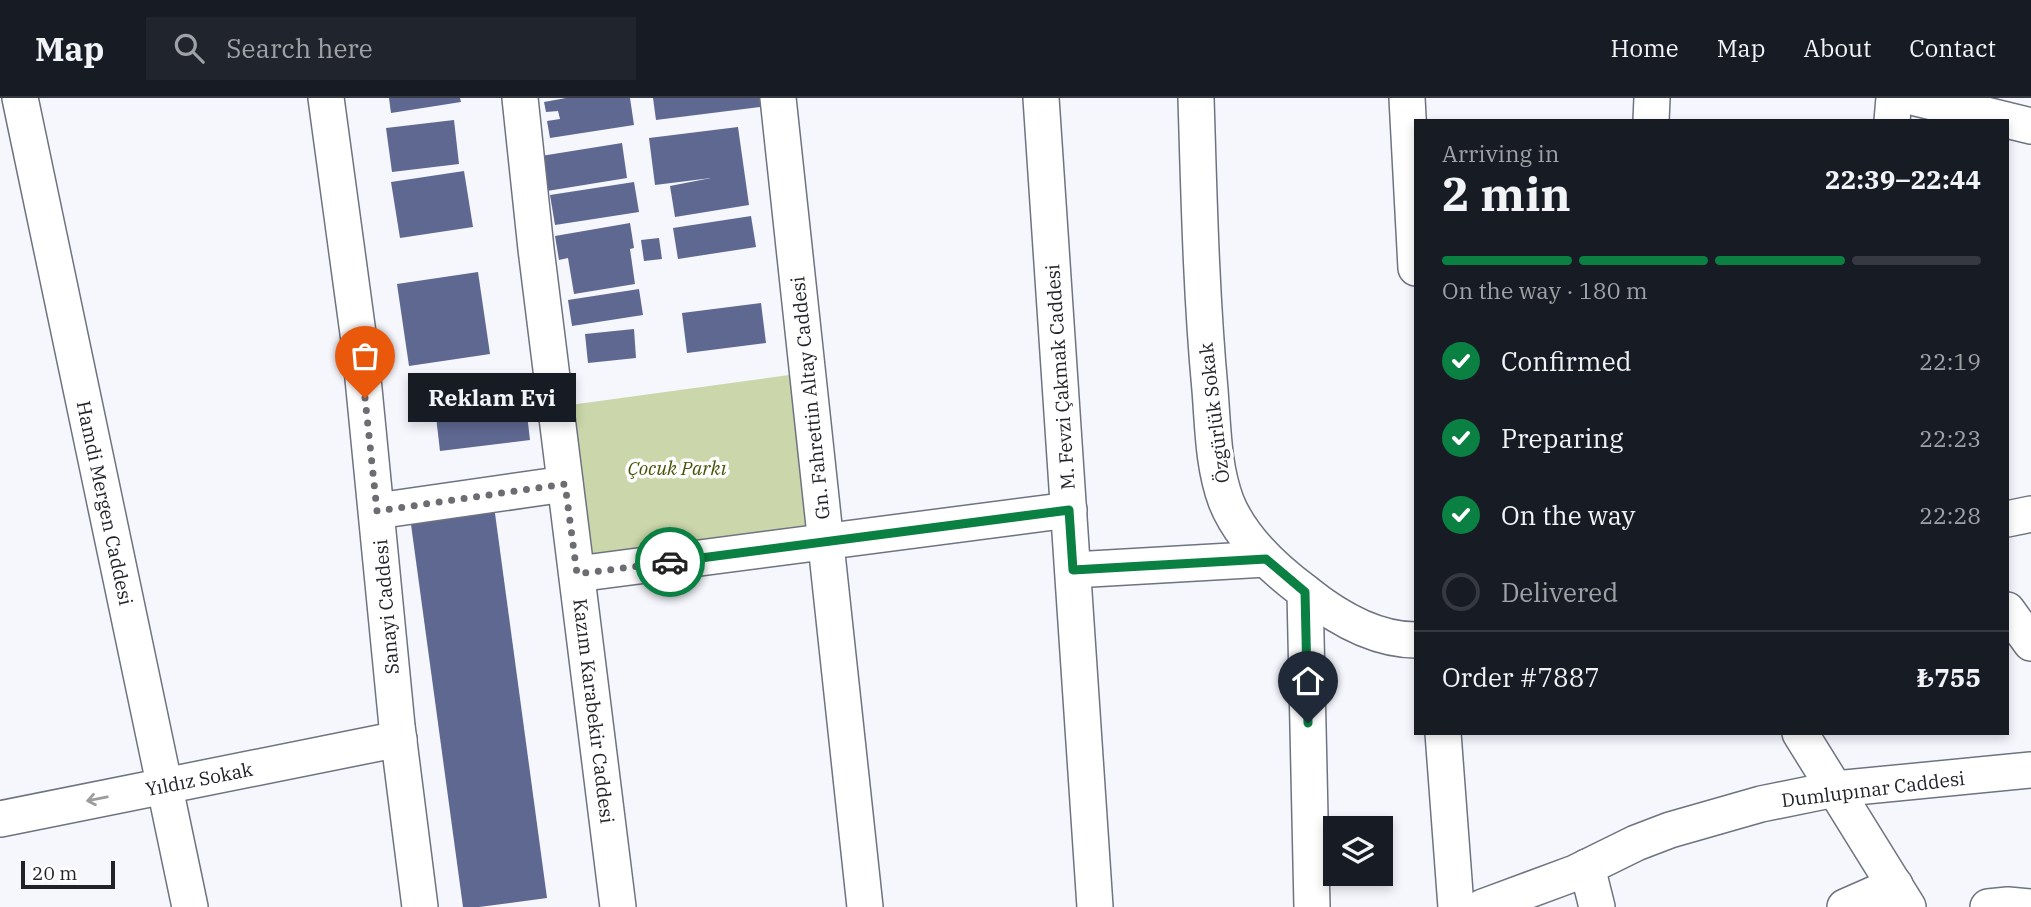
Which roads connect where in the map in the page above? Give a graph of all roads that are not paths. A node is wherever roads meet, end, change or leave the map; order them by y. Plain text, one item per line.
1 (20, 98) edge
2 (326, 98) edge
3 (520, 98) edge
4 (778, 98) edge
5 (1041, 98) edge
6 (1196, 98) edge
7 (1407, 98) edge
8 (1652, 98) edge
9 (1894, 98) edge
10 (1916, 98) edge
11 (1651, 119) edge
12 (1892, 119) edge
13 (2002, 119) edge
14 (2009, 121) edge
15 (2031, 126) edge
16 (1414, 230) edge
17 (565, 484) junction
18 (1069, 510) junction
19 (377, 511) junction
20 (2031, 514) edge
21 (2009, 519) edge
22 (826, 542) junction
23 (1266, 559) junction
24 (1073, 570) junction
25 (577, 574) junction
26 (1305, 592) junction
27 (2009, 613) edge
28 (1414, 639) edge
29 (2031, 643) edge
30 (1443, 735) edge
31 (1801, 735) edge
32 (399, 739) junction
33 (2031, 771) edge
34 (164, 786) junction
35 (1835, 789) junction
36 (0, 818) edge
37 (1587, 867) junction
38 (1902, 896) edge
39 (190, 907) edge
40 (420, 907) edge
41 (618, 907) edge
42 (865, 907) edge
43 (1095, 907) edge
44 (1312, 907) edge
45 (1456, 907) edge
46 (1483, 907) edge
47 (1597, 907) edge
48 (1845, 907) edge
49 (1988, 907) edge
50 (2031, 907) edge

1 - 34 street, Hamdi Mergen Caddesi
2 - 19 street, Sanayi Caddesi
3 - 17 street, Kazım Karabekir Caddesi
4 - 22 street, Gn. Fahrettin Altay Caddesi
5 - 18 street, M. Fevzi Çakmak Caddesi
6 - 23 street, Özgürlük Sokak
7 - 16 street
8 - 11 street
9 - 12 street
10 - 13 street
14 - 15 street
17 - 19 street
17 - 25 street, Kazım Karabekir Caddesi
18 - 22 street
18 - 24 street, M. Fevzi Çakmak Caddesi
19 - 32 street, Sanayi Caddesi
20 - 21 street
22 - 25 street
22 - 42 street, Gn. Fahrettin Altay Caddesi
23 - 24 street
23 - 26 street, Özgürlük Sokak
24 - 43 street, M. Fevzi Çakmak Caddesi
25 - 41 street, Kazım Karabekir Caddesi
26 - 28 street, Özgürlük Sokak
26 - 44 street
27 - 29 street
30 - 45 street
31 - 35 street
32 - 34 street, Yıldız Sokak
32 - 40 street, Sanayi Caddesi
33 - 35 street, Dumlupınar Caddesi
34 -> 36 street, Yıldız Sokak
34 - 39 street, Hamdi Mergen Caddesi
35 - 37 street, Dumlupınar Caddesi
35 - 38 street
37 - 46 street, Dumlupınar Caddesi
37 - 47 street
38 - 48 street
49 - 50 street

